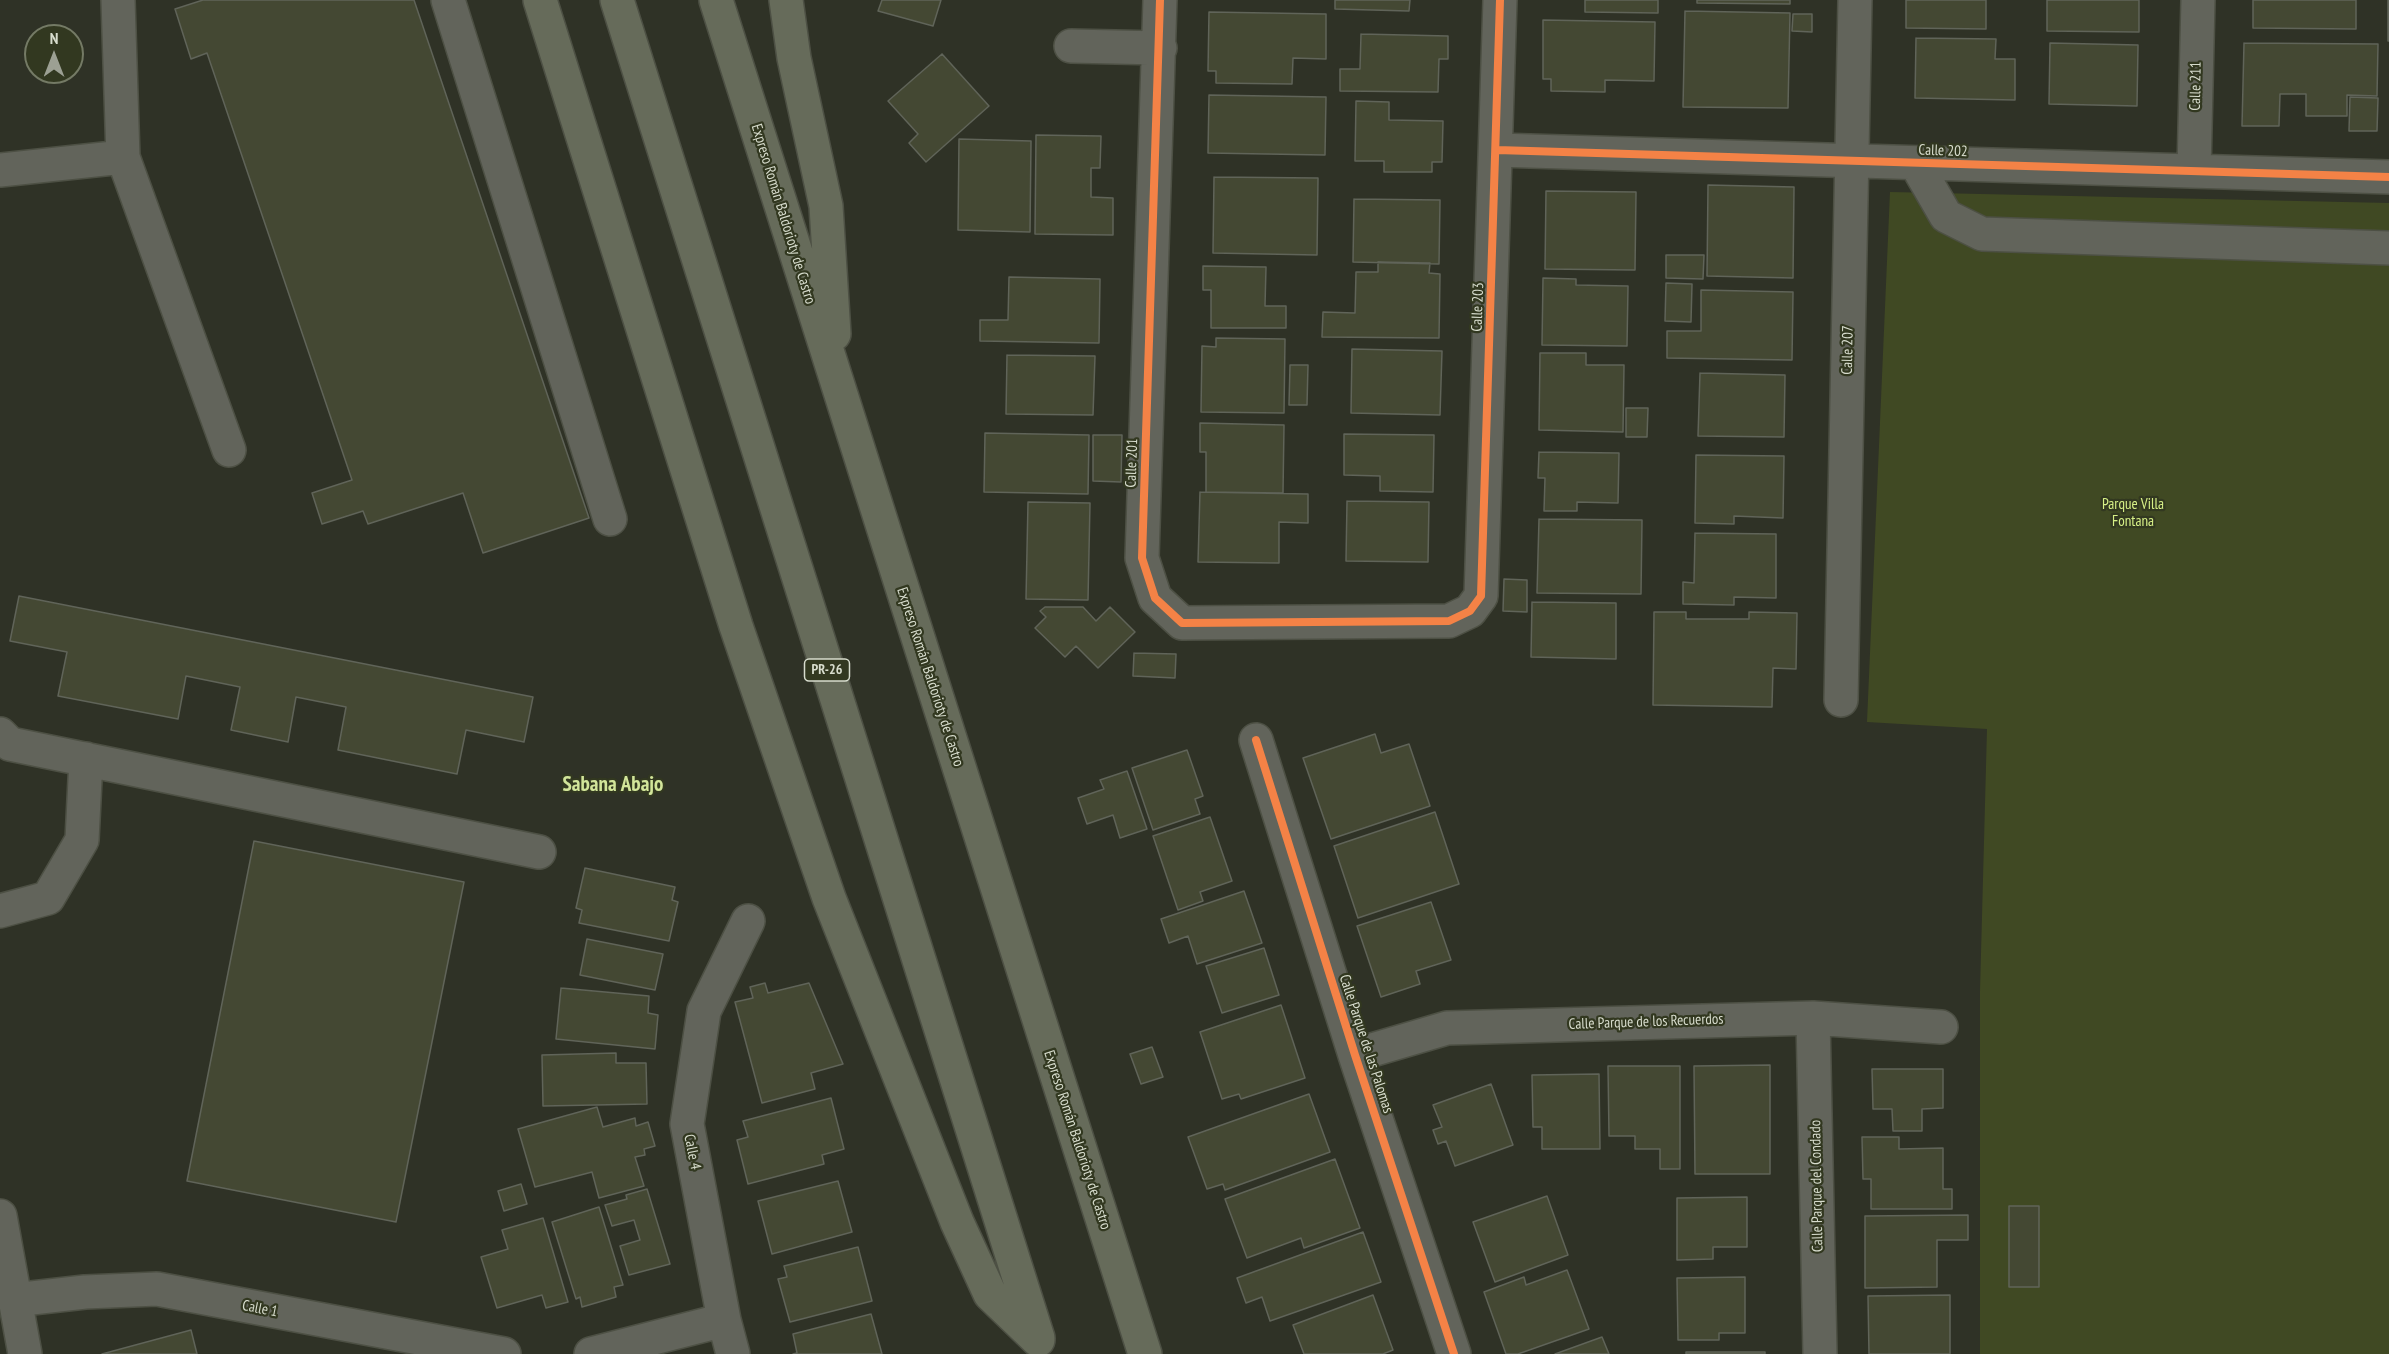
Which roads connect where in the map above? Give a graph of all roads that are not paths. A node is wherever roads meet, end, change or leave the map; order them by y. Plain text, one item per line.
1 (118, 0) edge
2 (448, 0) edge
3 (532, 0) edge
4 (540, 0) edge
5 (617, 0) edge
6 (716, 0) edge
7 (786, 0) edge
8 (1160, 0) edge
9 (1500, 0) edge
10 (1855, 0) edge
11 (2198, 0) edge
12 (555, 44) junction
13 (1071, 46) dead end
14 (1160, 48) junction
15 (1497, 150) junction
16 (123, 157) junction
17 (1851, 160) junction
18 (1916, 164) junction
19 (0, 170) edge
20 (2194, 171) junction
21 (2389, 177) edge
22 (2389, 248) edge
23 (837, 387) junction
24 (229, 450) dead end
25 (610, 519) dead end
26 (1470, 611) joint
27 (1841, 700) dead end
28 (0, 734) edge
29 (1256, 740) dead end
30 (86, 759) junction
31 (539, 852) dead end
32 (0, 911) edge
33 (748, 921) dead end
34 (1813, 1018) junction
35 (1941, 1027) dead end
36 (1354, 1055) junction
37 (0, 1216) edge
38 (14, 1300) junction
39 (724, 1320) junction
40 (15, 1342) edge
41 (409, 1346) edge
42 (1040, 1347) edge
43 (504, 1354) edge
44 (591, 1354) edge
45 (733, 1354) edge
46 (1144, 1354) edge
47 (1454, 1354) edge
48 (1820, 1354) edge

1 - 16 street
2 - 25 street
3 - 12 highway
4 - 12 highway
5 - 42 highway, PR-26
6 - 23 highway, Expreso Román Baldorioty de Castro
7 - 23 highway
8 - 14 street, Calle 201
9 - 15 street, Calle 203
10 - 17 street, Calle 207
11 - 20 street, Calle 211
12 - 42 highway
13 - 14 street
14 - 26 street, Calle 201
15 - 17 street, Calle 202
15 - 26 street, Calle 203
16 - 19 street
16 - 24 street
17 - 18 street, Calle 202
17 - 27 street, Calle 207
18 - 20 street, Calle 202
18 - 22 street
20 - 21 street, Calle 202
23 - 46 highway, Expreso Román Baldorioty de Castro
28 - 30 street
29 - 36 street, Calle Parque de las Palomas
30 - 31 street
30 - 32 street
33 - 39 street, Calle 4
34 - 35 street, Calle Parque de los Recuerdos
34 - 36 street, Calle Parque de los Recuerdos
34 - 48 street, Calle Parque del Condado
36 - 47 street, Calle Parque de las Palomas
37 - 38 street
38 - 40 street
38 - 41 street, Calle 1
39 - 44 street
39 - 45 street, Calle 4
41 - 43 street, Calle 1

